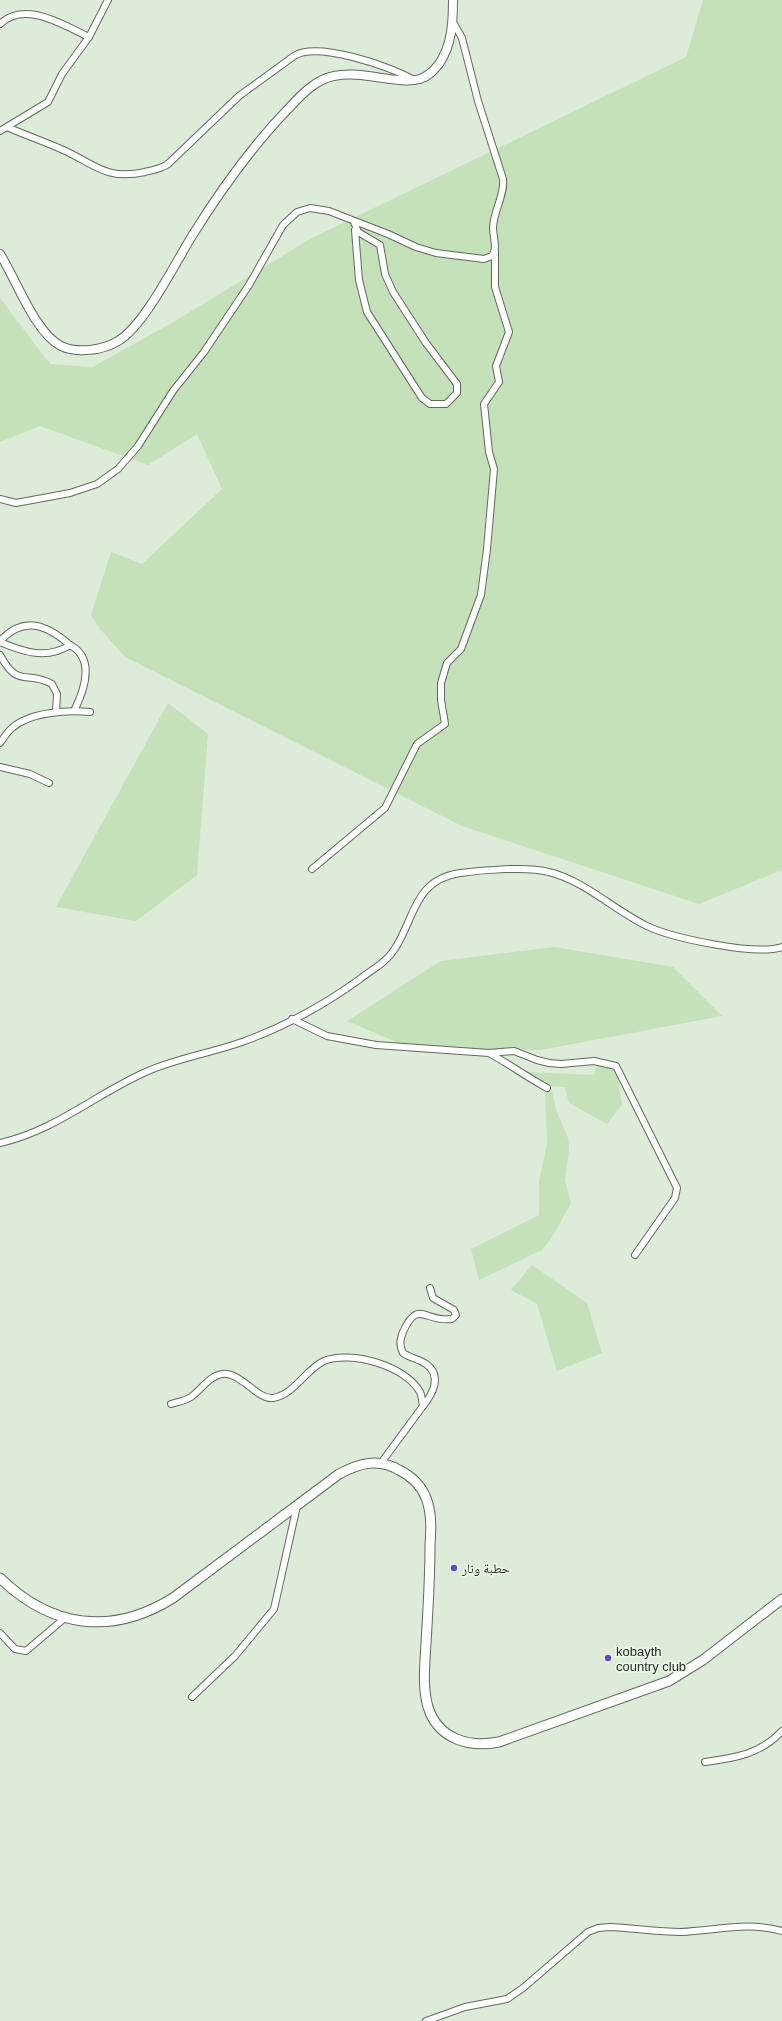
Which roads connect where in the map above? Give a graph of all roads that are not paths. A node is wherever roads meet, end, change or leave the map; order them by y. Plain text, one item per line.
1 (108, 0) edge
2 (453, 0) edge
3 (452, 20) junction
4 (0, 24) edge
5 (89, 37) junction
6 (412, 79) junction
7 (7, 127) junction
8 (0, 131) edge
9 (354, 222) junction
10 (355, 230) junction
11 (495, 249) junction
12 (0, 254) edge
13 (0, 499) edge
14 (0, 641) edge
15 (70, 645) junction
16 (0, 655) edge
17 (74, 711) junction
18 (56, 712) junction
19 (90, 712) dead end
20 (0, 743) edge
21 (0, 767) edge
22 (49, 783) dead end
23 (312, 869) dead end
24 (782, 947) edge
25 (292, 1019) junction
26 (489, 1053) junction
27 (547, 1088) dead end
28 (0, 1143) edge
29 (635, 1255) dead end
30 (430, 1288) dead end
31 (171, 1404) dead end
32 (423, 1406) junction
33 (382, 1463) junction
34 (297, 1506) junction
35 (0, 1578) edge
36 (782, 1599) edge
37 (66, 1618) junction
38 (0, 1633) edge
39 (192, 1697) dead end
40 (782, 1731) edge
41 (705, 1762) dead end
42 (782, 1930) edge
43 (426, 2021) edge

1 - 5 street
2 - 3 street
3 - 6 street
3 - 11 street
4 - 5 street
5 - 7 street
6 - 7 street
6 - 12 street
7 - 8 street
9 - 10 street
9 - 11 street
9 - 13 street
10 - 10 street
11 - 23 street
14 - 15 street
14 - 15 street
15 - 17 street
16 - 18 street
17 - 18 street
17 - 19 street
18 - 20 street
21 - 22 street
24 - 25 street
25 - 26 street
25 - 28 street
26 - 27 street
26 - 29 street
30 - 32 street
31 - 32 street
32 - 33 street
33 - 34 main road
33 - 36 main road
34 - 37 main road
34 - 39 street
35 - 37 main road
37 - 38 street
40 - 41 street
42 - 43 street

